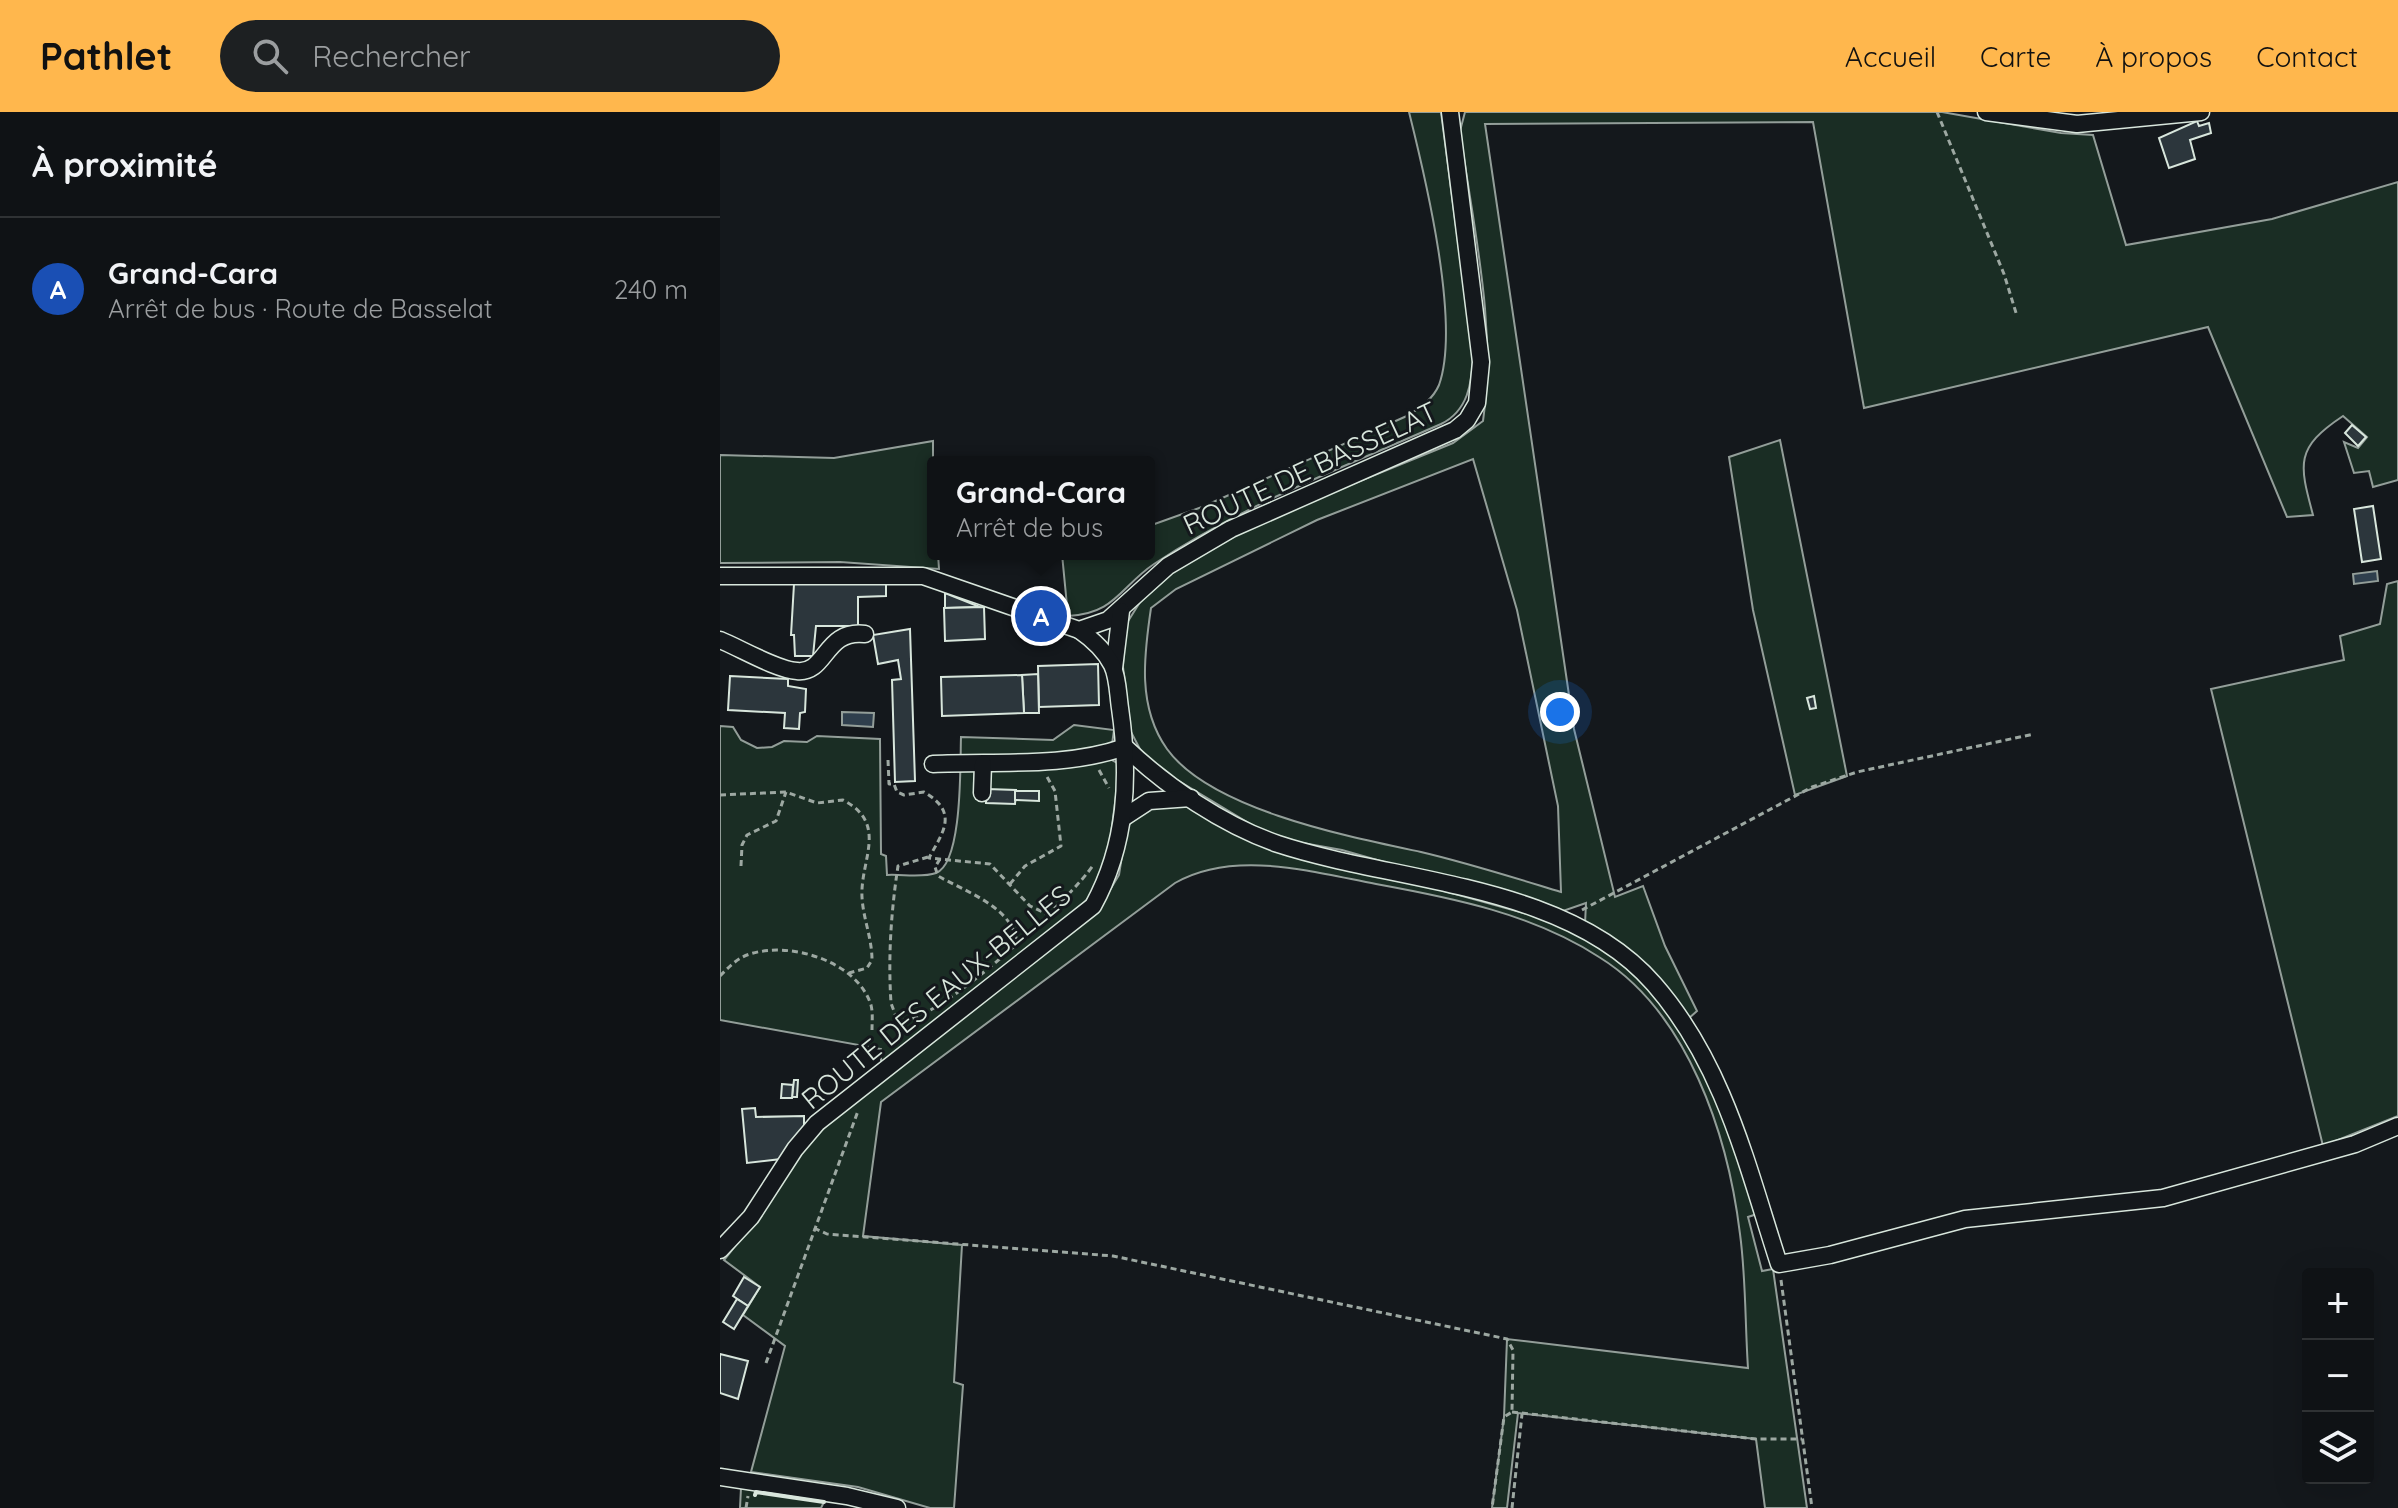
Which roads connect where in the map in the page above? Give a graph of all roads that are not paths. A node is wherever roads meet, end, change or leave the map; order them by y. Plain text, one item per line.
1 (1450, 112) edge
2 (1986, 112) edge
3 (2201, 112) edge
4 (720, 576) edge
5 (1121, 611) junction
6 (1079, 630) junction
7 (865, 634) dead end
8 (720, 640) edge
9 (1114, 668) junction
10 (1125, 747) junction
11 (933, 764) dead end
12 (983, 764) junction
13 (982, 793) dead end
14 (1192, 798) junction
15 (1123, 818) junction
16 (2398, 1126) edge
17 (723, 1242) edge
18 (720, 1477) edge
19 (897, 1508) edge

1 - 5 street, ROUTE DE BASSELAT
2 - 3 street
4 - 6 street
5 - 6 street, ROUTE DE BASSELAT
5 - 9 street
6 - 9 street
7 - 8 street
9 - 10 street, ROUTE DES EAUX-BELLES
10 - 12 street
10 - 14 street
10 - 15 street, ROUTE DES EAUX-BELLES
11 - 12 street
12 - 13 street
14 - 15 street
14 - 16 street
15 - 17 street, ROUTE DES EAUX-BELLES
18 - 19 street

